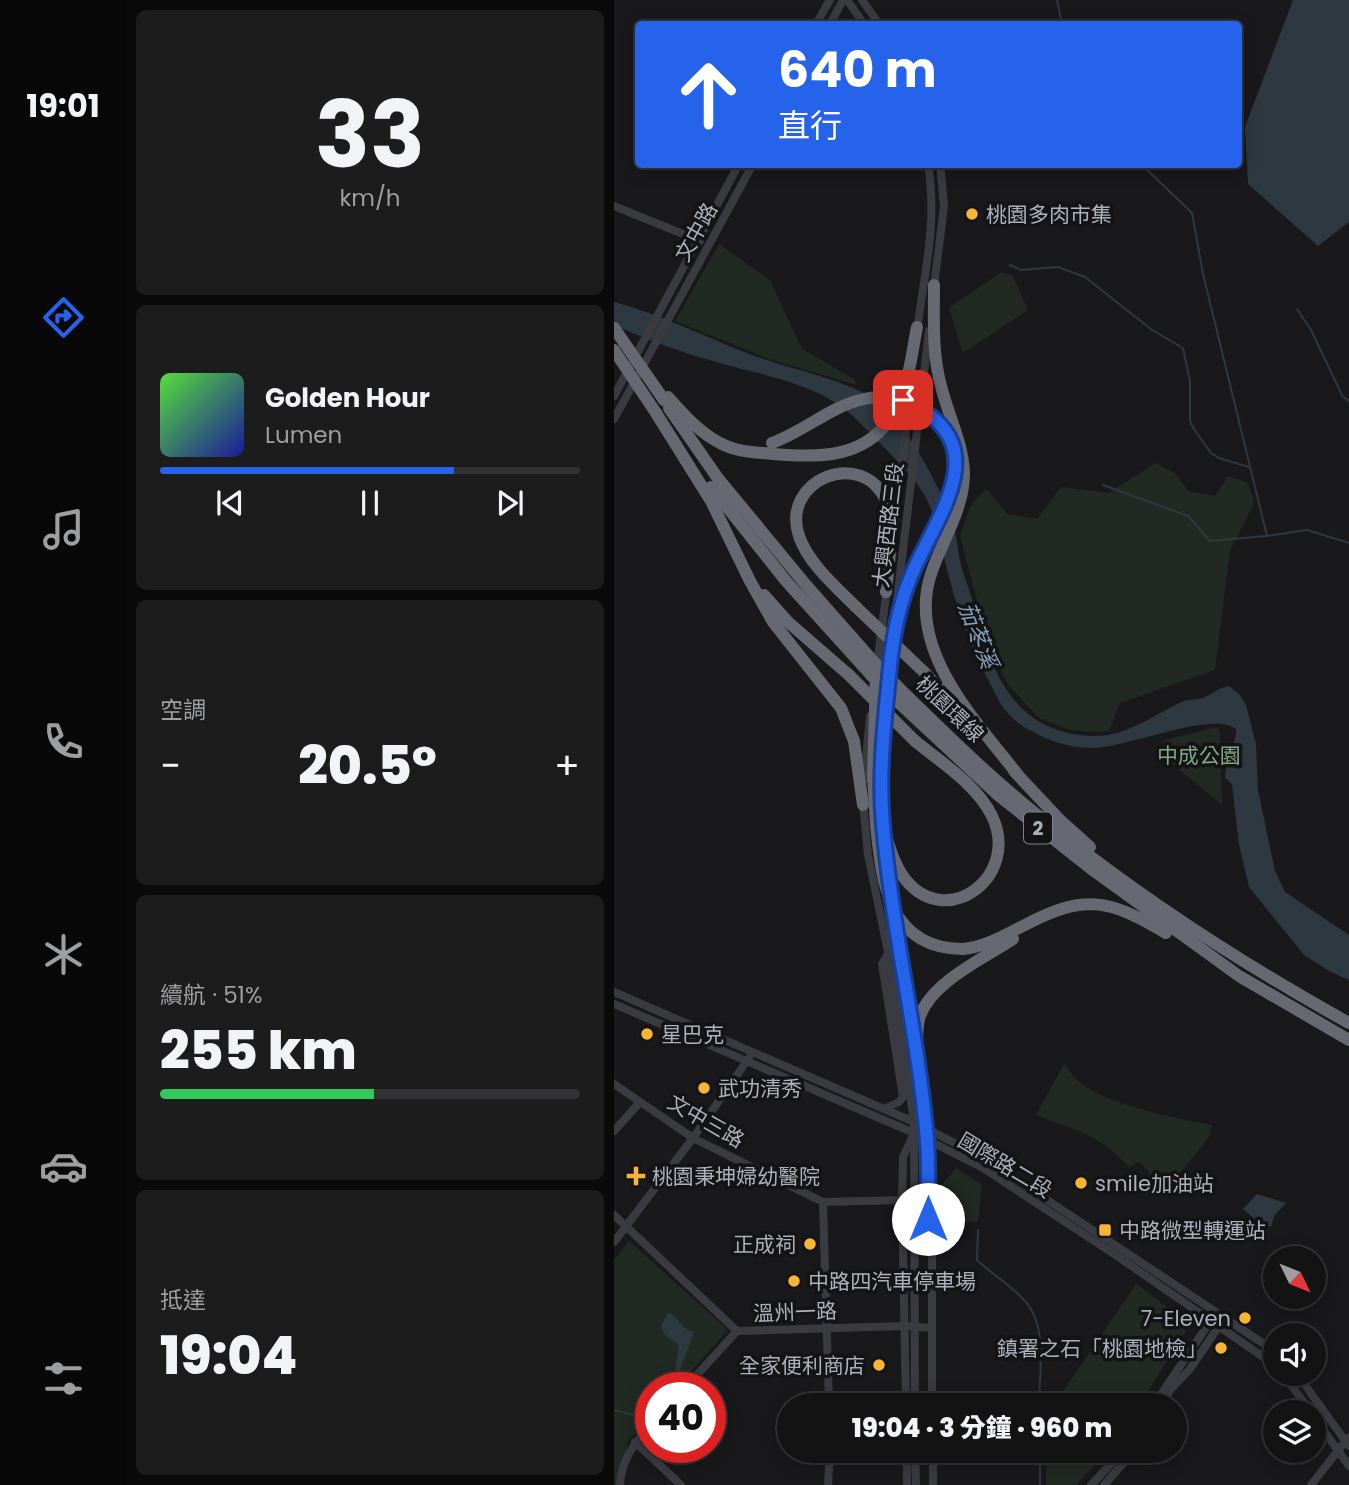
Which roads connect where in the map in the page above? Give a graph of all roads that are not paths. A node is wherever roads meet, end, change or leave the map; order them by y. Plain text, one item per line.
1 (830, 0) edge
2 (845, 0) edge
3 (862, 0) edge
4 (818, 21) edge
5 (832, 21) edge
6 (862, 21) edge
7 (877, 21) edge
8 (737, 168) edge
9 (751, 168) edge
10 (929, 168) edge
11 (940, 168) edge
12 (614, 206) edge
13 (698, 240) junction
14 (708, 246) junction
15 (934, 285) junction
16 (651, 326) junction
17 (917, 327) junction
18 (614, 328) edge
19 (661, 331) junction
20 (614, 350) edge
21 (614, 396) edge
22 (666, 398) junction
23 (656, 413) junction
24 (614, 419) edge
25 (700, 429) junction
26 (734, 544) junction
27 (886, 592) junction
28 (891, 650) junction
29 (873, 668) junction
30 (1018, 775) junction
31 (863, 805) junction
32 (879, 824) junction
33 (1156, 903) junction
34 (1074, 906) junction
35 (1192, 940) junction
36 (888, 952) junction
37 (614, 992) edge
38 (614, 1004) edge
39 (1349, 1023) edge
40 (1349, 1040) edge
41 (752, 1052) junction
42 (747, 1061) junction
43 (919, 1079) junction
44 (614, 1084) edge
45 (640, 1102) junction
46 (884, 1109) junction
47 (914, 1122) junction
48 (925, 1128) junction
49 (614, 1131) edge
50 (914, 1133) junction
51 (693, 1138) junction
52 (927, 1140) junction
53 (902, 1200) junction
54 (823, 1202) junction
55 (614, 1215) edge
56 (1075, 1223) junction
57 (626, 1227) junction
58 (614, 1242) edge
59 (1216, 1312) junction
60 (1225, 1317) junction
61 (1211, 1320) junction
62 (904, 1326) junction
63 (1219, 1326) junction
64 (915, 1327) junction
65 (828, 1328) junction
66 (930, 1328) junction
67 (737, 1331) junction
68 (1263, 1343) edge
69 (1263, 1357) edge
70 (700, 1372) edge
71 (1306, 1386) edge
72 (829, 1393) edge
73 (906, 1393) edge
74 (915, 1393) edge
75 (930, 1393) edge
76 (1162, 1393) edge
77 (1168, 1393) edge
78 (1326, 1434) edge
79 (635, 1441) edge
80 (1348, 1441) edge
81 (1338, 1450) junction
82 (658, 1463) edge
83 (829, 1463) edge
84 (907, 1463) edge
85 (916, 1463) edge
86 (930, 1463) edge
87 (1112, 1463) edge
88 (1123, 1463) edge
89 (1349, 1466) edge
90 (620, 1485) edge
91 (681, 1485) edge
92 (828, 1485) edge
93 (907, 1485) edge
94 (916, 1485) edge
95 (931, 1485) edge
96 (1091, 1485) edge
97 (1104, 1485) edge
98 (1311, 1485) edge

1 - 4 street
2 - 5 street
2 - 6 street
3 - 7 street
8 - 13 street, 文中路
9 - 14 street, 文中路
10 - 17 street, 大興西路三段
11 - 15 street, 大興西路三段
12 - 13 street
13 - 14 street
13 - 16 street, 文中路
14 - 19 street, 文中路
15 - 28 street, 大興西路三段
15 - 30 highway
16 - 19 street
16 - 21 street, 文中路
17 - 25 highway
17 - 27 street, 大興西路三段
18 - 22 highway, bridge
19 - 24 street, 文中路
20 - 23 highway, 桃園環線 / 2, bridge
22 - 25 highway
22 - 29 highway, 桃園環線 / 2
23 - 26 highway
23 - 29 highway, 桃園環線 / 2
25 - 28 highway, bridge
26 - 31 highway
26 - 32 highway, bridge
27 - 29 street, 大興西路三段
27 - 30 highway, bridge
28 - 32 street, 大興西路三段
29 - 31 street, 大興西路三段
29 - 32 highway
29 - 33 highway, 桃園環線 / 2, bridge
29 - 35 highway, 桃園環線 / 2, bridge
30 - 33 highway
31 - 36 street, 大興西路三段
32 - 34 highway, bridge
32 - 43 street, 大興西路三段
33 - 35 highway, 桃園環線 / 2
34 - 35 highway
34 - 43 highway
35 - 39 highway, 桃園環線 / 2
35 - 40 highway
36 - 46 street
36 - 47 street, 大興西路三段
37 - 41 street, 國際路二段
38 - 42 street, 國際路二段
41 - 42 street
41 - 46 street, 國際路二段
42 - 50 street, 國際路二段
42 - 51 street
43 - 48 street, 大興西路三段
44 - 45 street, 文中三路
45 - 49 street
45 - 51 street, 文中三路
46 - 47 street, 國際路二段
47 - 48 street, 國際路二段
47 - 50 street, 大興西路三段
48 - 52 street, 大興西路三段
48 - 56 street, 國際路二段
50 - 52 street, 國際路二段
50 - 53 street, 大興西路三段
50 - 64 street, 大興西路三段
51 - 54 street, 文中三路
51 - 57 street
52 - 56 street, 國際路二段
52 - 66 street, 大興西路三段
53 - 54 street
53 - 62 street, 大興西路三段
54 - 65 street
55 - 57 street
56 - 59 street, 國際路二段
56 - 61 street, 國際路二段
57 - 58 street
57 - 67 street
59 - 60 street, 國際路二段
59 - 61 street
60 - 63 street
60 - 68 street, 國際路二段
61 - 63 street, 國際路二段
61 - 76 street
62 - 64 street, 溫州一路
62 - 65 street, 溫州一路
62 - 73 street, 大興西路三段
63 - 69 street, 國際路二段
63 - 77 street
64 - 66 street, 溫州一路
64 - 74 street, 大興西路三段
65 - 67 street, 溫州一路
65 - 72 street
66 - 75 street, 大興西路三段
67 - 70 street, 溫州一路
71 - 80 street
78 - 81 street
79 - 90 street
80 - 81 street
81 - 89 street
81 - 98 street
82 - 91 street
83 - 92 street
84 - 93 street
85 - 94 street
86 - 95 street
87 - 96 street
88 - 97 street

